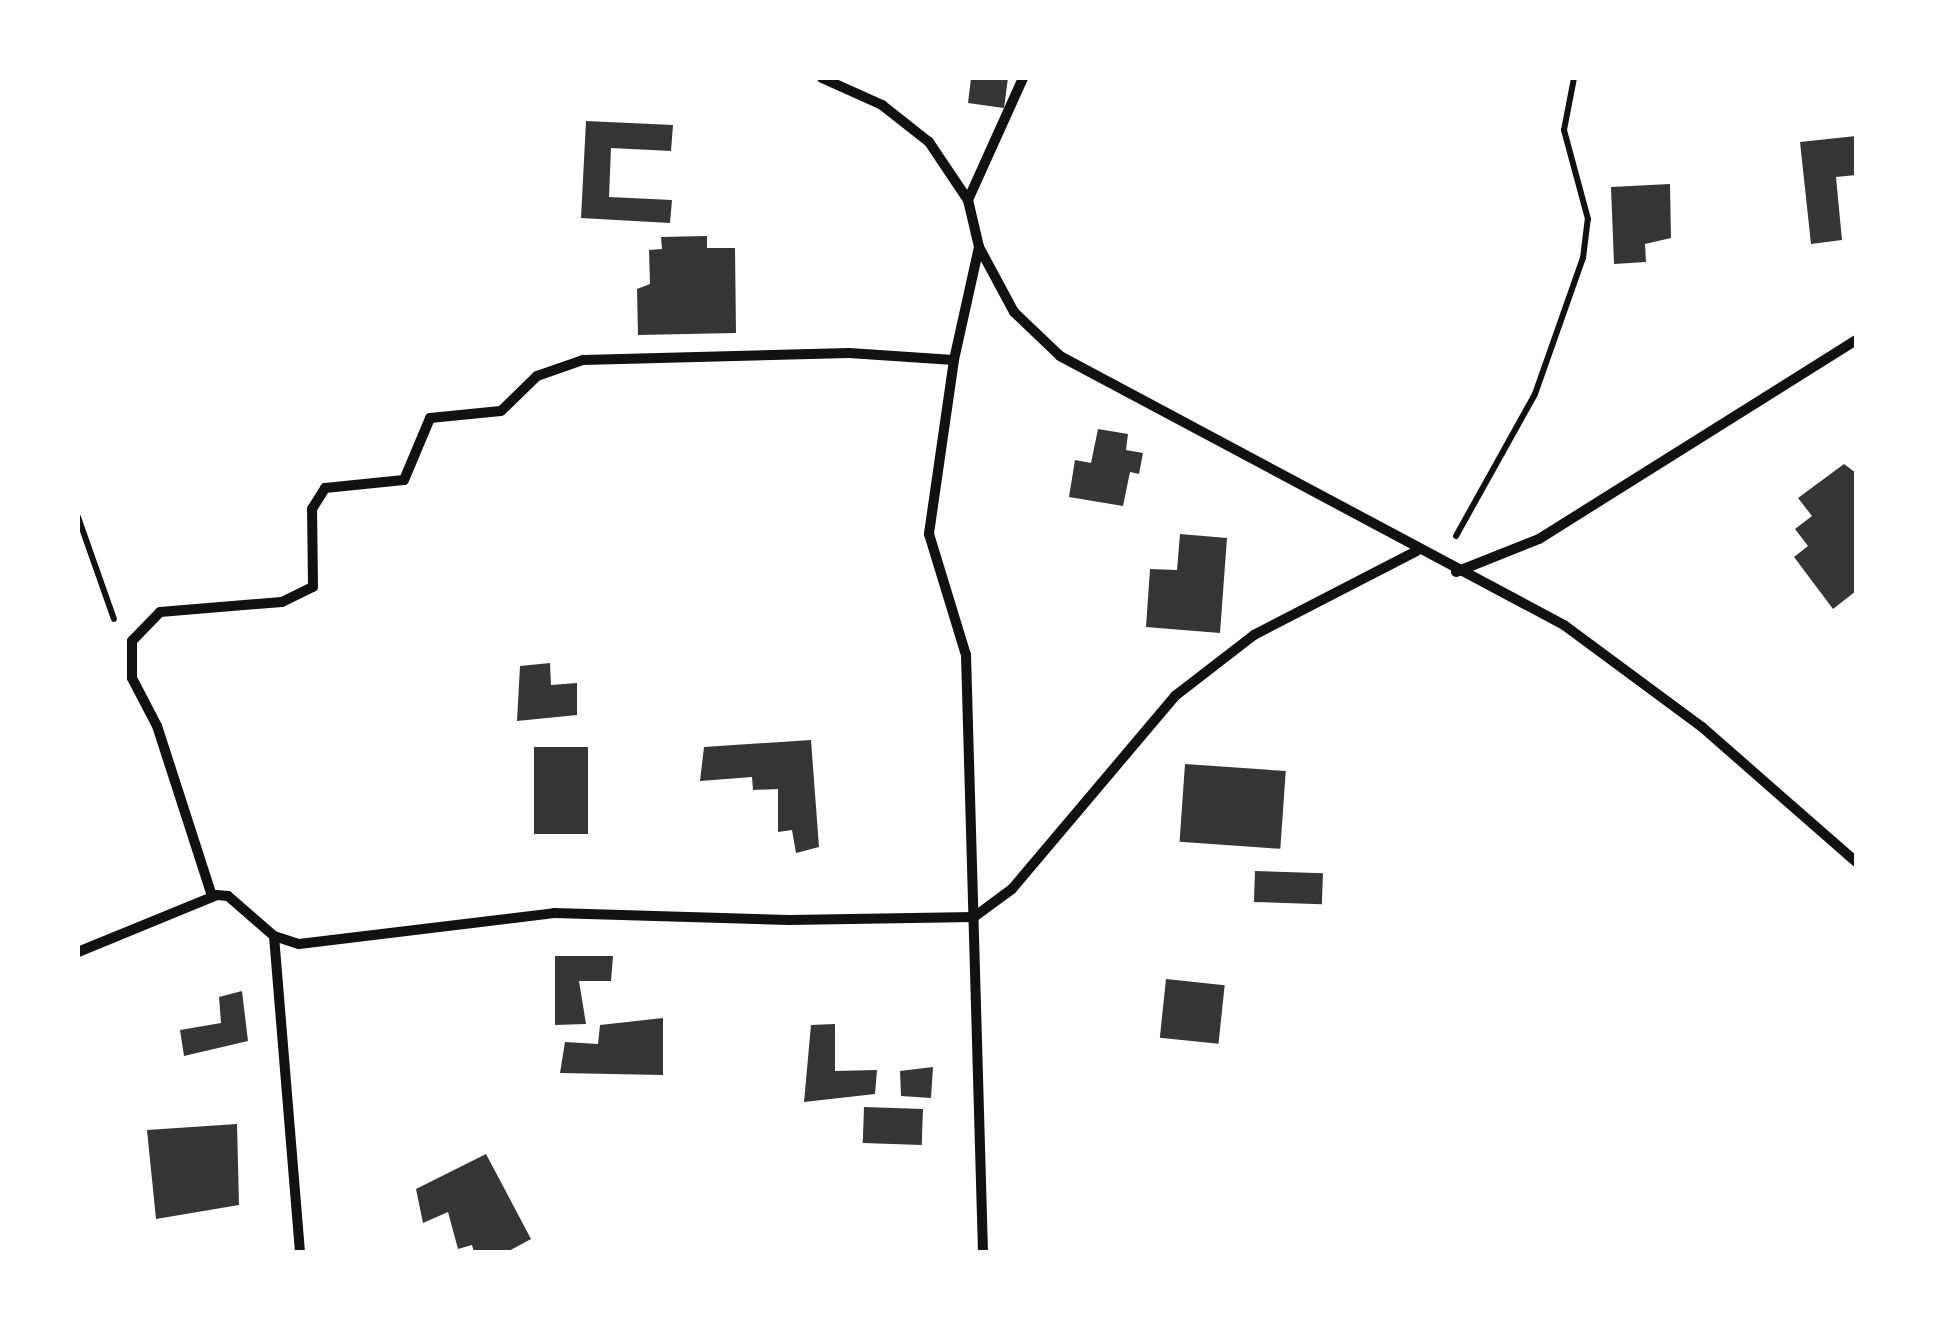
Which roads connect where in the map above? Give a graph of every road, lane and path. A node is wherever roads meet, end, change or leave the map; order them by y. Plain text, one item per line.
1 (822, 78) edge
2 (1023, 78) edge
3 (1574, 78) edge
4 (968, 200) junction
5 (979, 247) junction
6 (1856, 340) edge
7 (954, 360) junction
8 (78, 517) edge
9 (1416, 551) junction
10 (1440, 563) junction
11 (1456, 572) junction
12 (128, 658) junction
13 (1856, 862) edge
14 (212, 896) junction
15 (974, 917) junction
16 (274, 936) junction
17 (78, 952) edge
18 (300, 1252) edge
19 (983, 1252) edge

1 - 4 street
2 - 4 street
3 - 10 path
4 - 5 street
5 - 7 street
5 - 9 street
6 - 11 street
7 - 12 street
7 - 15 street
8 - 12 path
9 - 10 street
9 - 15 street
10 - 11 street
11 - 13 street
12 - 14 street
14 - 16 street
14 - 17 street
15 - 16 street
15 - 19 street
16 - 18 street

